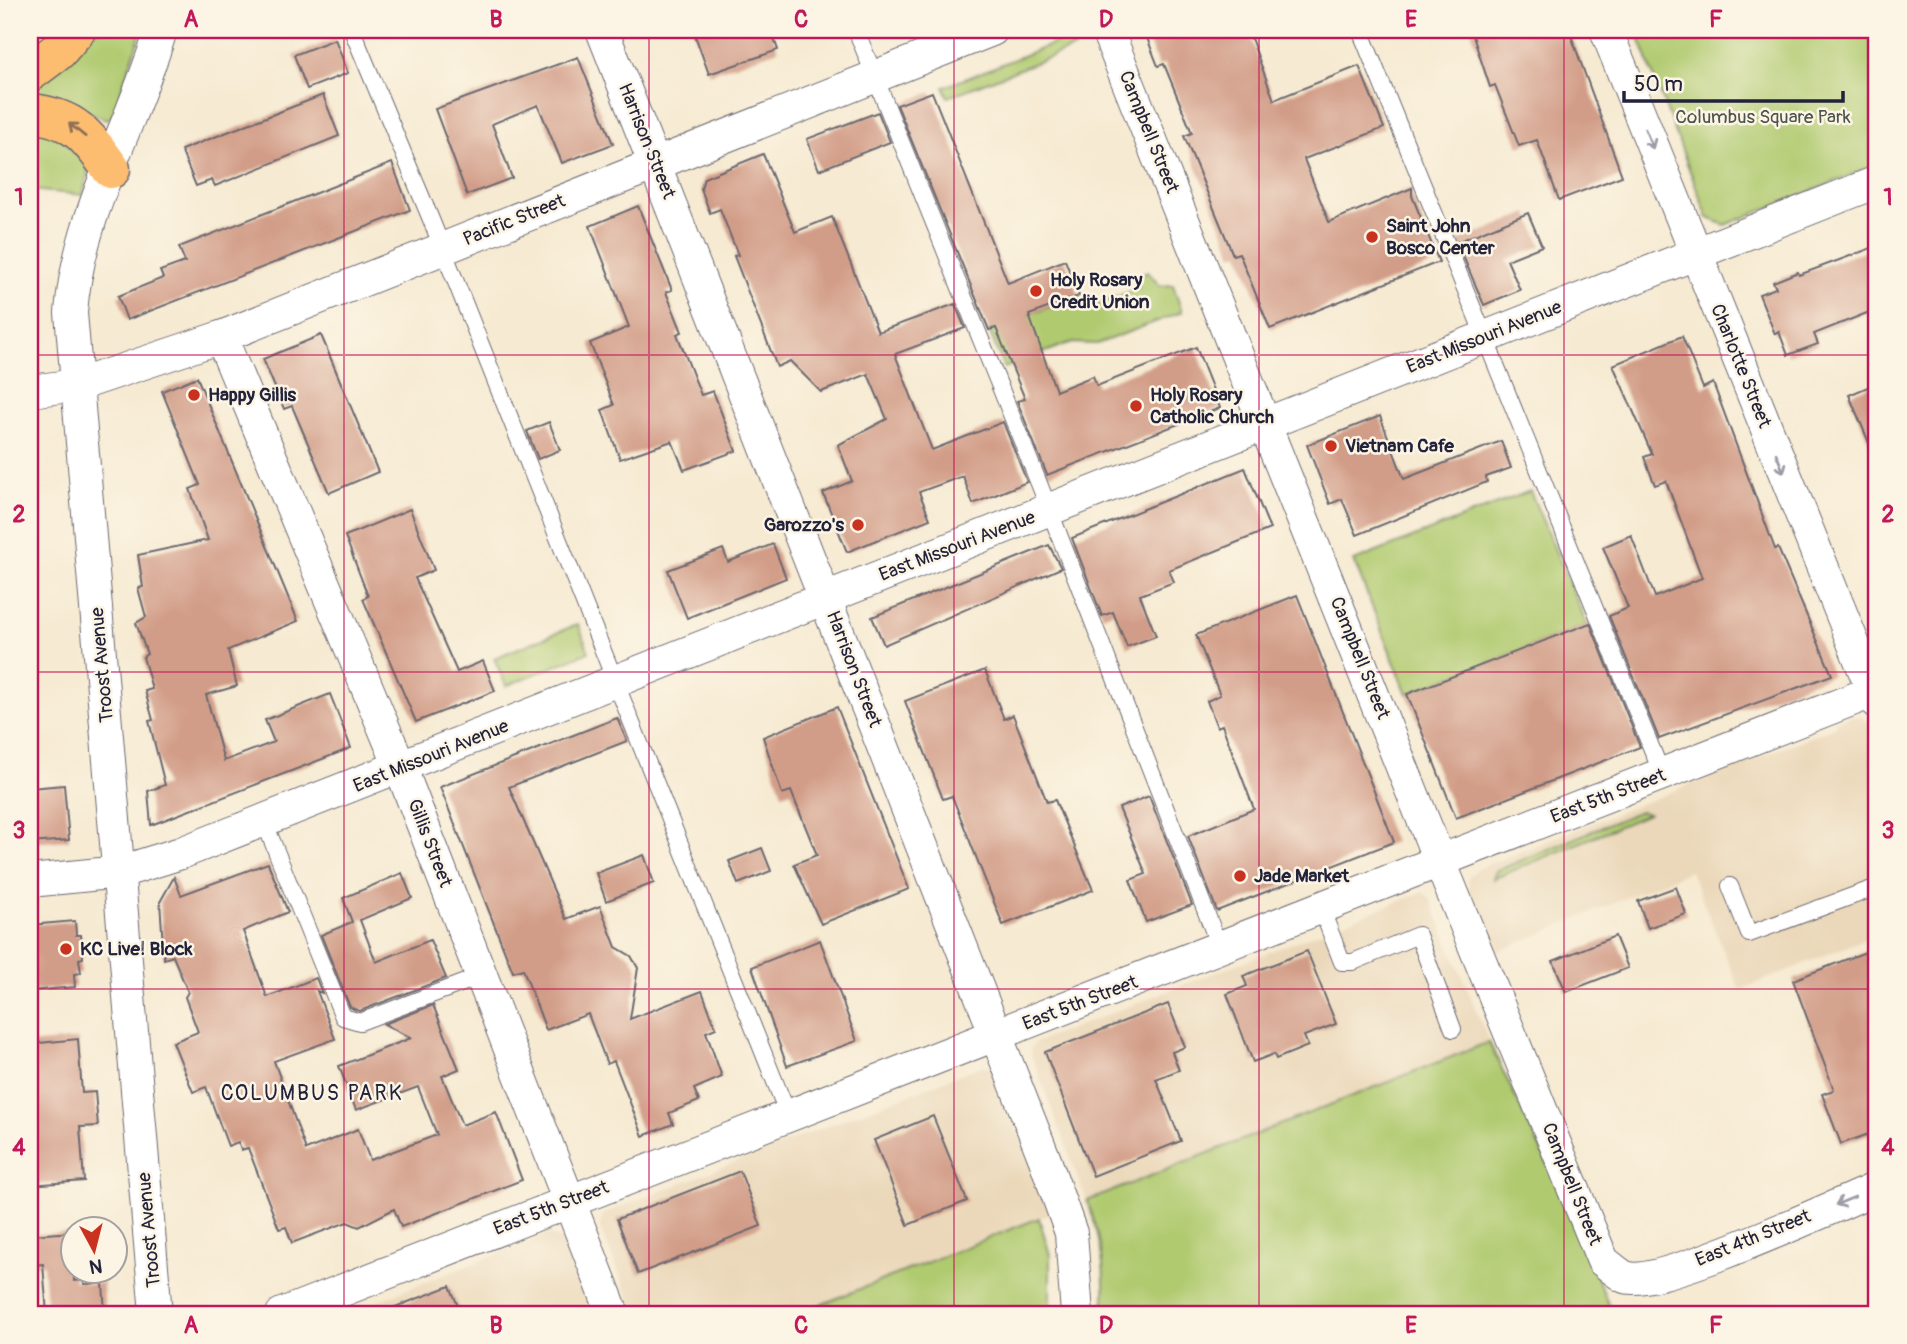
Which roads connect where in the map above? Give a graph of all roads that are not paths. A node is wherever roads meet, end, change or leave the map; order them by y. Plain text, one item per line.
1 (76, 30) edge
2 (161, 30) edge
3 (352, 30) edge
4 (602, 30) edge
5 (856, 30) edge
6 (992, 30) edge
7 (1107, 30) edge
8 (1360, 30) edge
9 (1606, 30) edge
10 (30, 72) edge
11 (875, 76) junction
12 (30, 113) edge
13 (656, 163) junction
14 (111, 169) junction
15 (1877, 182) edge
16 (442, 249) junction
17 (1695, 253) junction
18 (222, 337) junction
19 (1483, 337) junction
20 (78, 385) junction
21 (30, 391) edge
22 (1267, 424) junction
23 (1050, 510) junction
24 (826, 598) junction
25 (615, 682) junction
26 (1876, 694) edge
27 (401, 769) junction
28 (1662, 774) junction
29 (264, 821) junction
30 (1440, 862) junction
31 (120, 872) junction
32 (30, 881) edge
33 (1730, 886) dead end
34 (1877, 887) edge
35 (1321, 908) junction
36 (1220, 948) junction
37 (481, 976) junction
38 (1453, 1029) dead end
39 (998, 1035) junction
40 (789, 1116) junction
41 (1877, 1188) edge
42 (568, 1200) junction
43 (1626, 1277) joint
44 (156, 1314) edge
45 (282, 1314) edge
46 (613, 1314) edge
47 (1077, 1314) edge

1 - 10 highway
2 - 14 street, Troost Avenue
3 - 16 lane
4 - 13 street, Harrison Street
5 - 11 lane
6 - 11 street, Pacific Street
7 - 22 street, Campbell Street
8 - 19 lane
9 -> 17 street, Charlotte Street
11 - 13 street, Pacific Street
11 - 23 lane
14 -> 12 highway
13 - 16 street, Pacific Street
13 - 24 street, Harrison Street
14 - 20 street, Troost Avenue
15 - 17 street, East Missouri Avenue
16 - 18 street, Pacific Street
16 - 25 lane
17 - 19 street, East Missouri Avenue
17 -> 26 street, Charlotte Street
18 - 20 street, Pacific Street
18 - 27 street, Gillis Street
19 - 22 street, East Missouri Avenue
19 - 28 lane
20 - 21 street, Pacific Street
20 - 31 street, Troost Avenue
22 - 23 street, East Missouri Avenue
22 - 30 street, Campbell Street
23 - 24 street, East Missouri Avenue
23 - 36 lane
24 - 25 street, East Missouri Avenue
24 - 39 street, Harrison Street
25 - 27 street, East Missouri Avenue
25 - 40 lane
26 - 28 street, East 5th Street
27 - 29 street, East Missouri Avenue
27 - 37 street, Gillis Street
28 - 30 street, East 5th Street
29 - 31 street, East Missouri Avenue
29 - 37 lane
30 - 35 street, East 5th Street
30 - 43 street, Campbell Street
31 - 32 street, East Missouri Avenue
31 - 44 street, Troost Avenue
33 - 34 lane
35 - 36 street, East 5th Street
35 - 38 lane
36 - 39 street, East 5th Street
37 - 42 street, Gillis Street
39 - 40 street, East 5th Street
39 - 47 street, Harrison Street
40 - 42 street, East 5th Street
41 -> 43 street, East 4th Street
42 - 45 street, East 5th Street
42 - 46 street, Gillis Street

